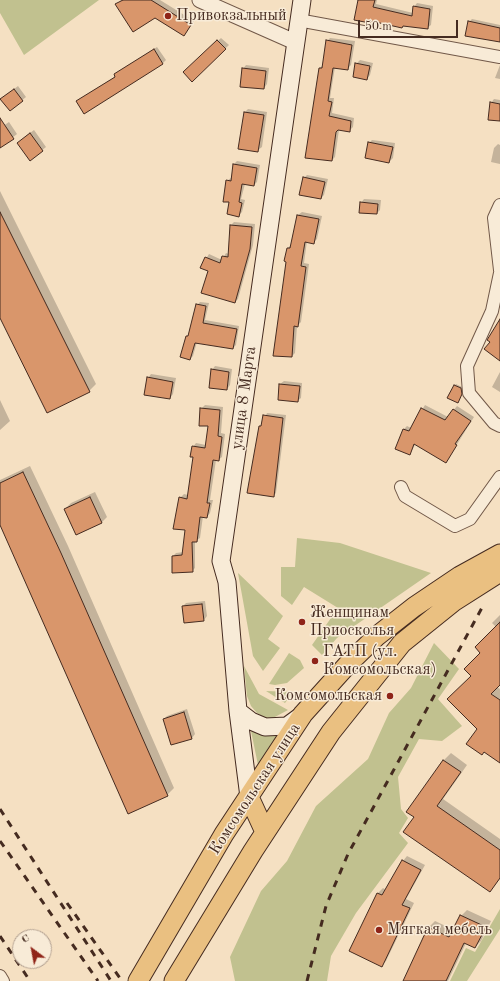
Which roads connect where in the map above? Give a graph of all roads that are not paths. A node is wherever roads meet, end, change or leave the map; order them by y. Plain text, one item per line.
1 (200, 0) edge
2 (302, 0) edge
3 (298, 20) junction
4 (295, 42) junction
5 (500, 56) edge
6 (500, 205) edge
7 (500, 271) edge
8 (500, 426) edge
9 (500, 477) edge
10 (401, 487) dead end
11 (500, 554) edge
12 (500, 572) edge
13 (238, 711) junction
14 (304, 714) junction
15 (249, 797) junction
16 (265, 832) junction
17 (0, 976) edge
18 (3, 981) edge
19 (138, 981) edge
20 (174, 981) edge

1 - 4 street
2 - 3 main road, улица 8 Марта
3 - 4 main road, улица 8 Марта
3 - 5 street
4 - 13 main road, улица 8 Марта
6 - 7 street
7 - 8 street
9 - 10 street
11 - 14 main road, Комсомольская улица
12 - 16 main road, Комсомольская улица
13 - 14 main road
13 - 15 main road, улица 8 Марта
14 - 15 main road, Комсомольская улица
15 - 16 main road
15 - 19 main road, Комсомольская улица
16 - 20 main road, Комсомольская улица
17 - 18 street

